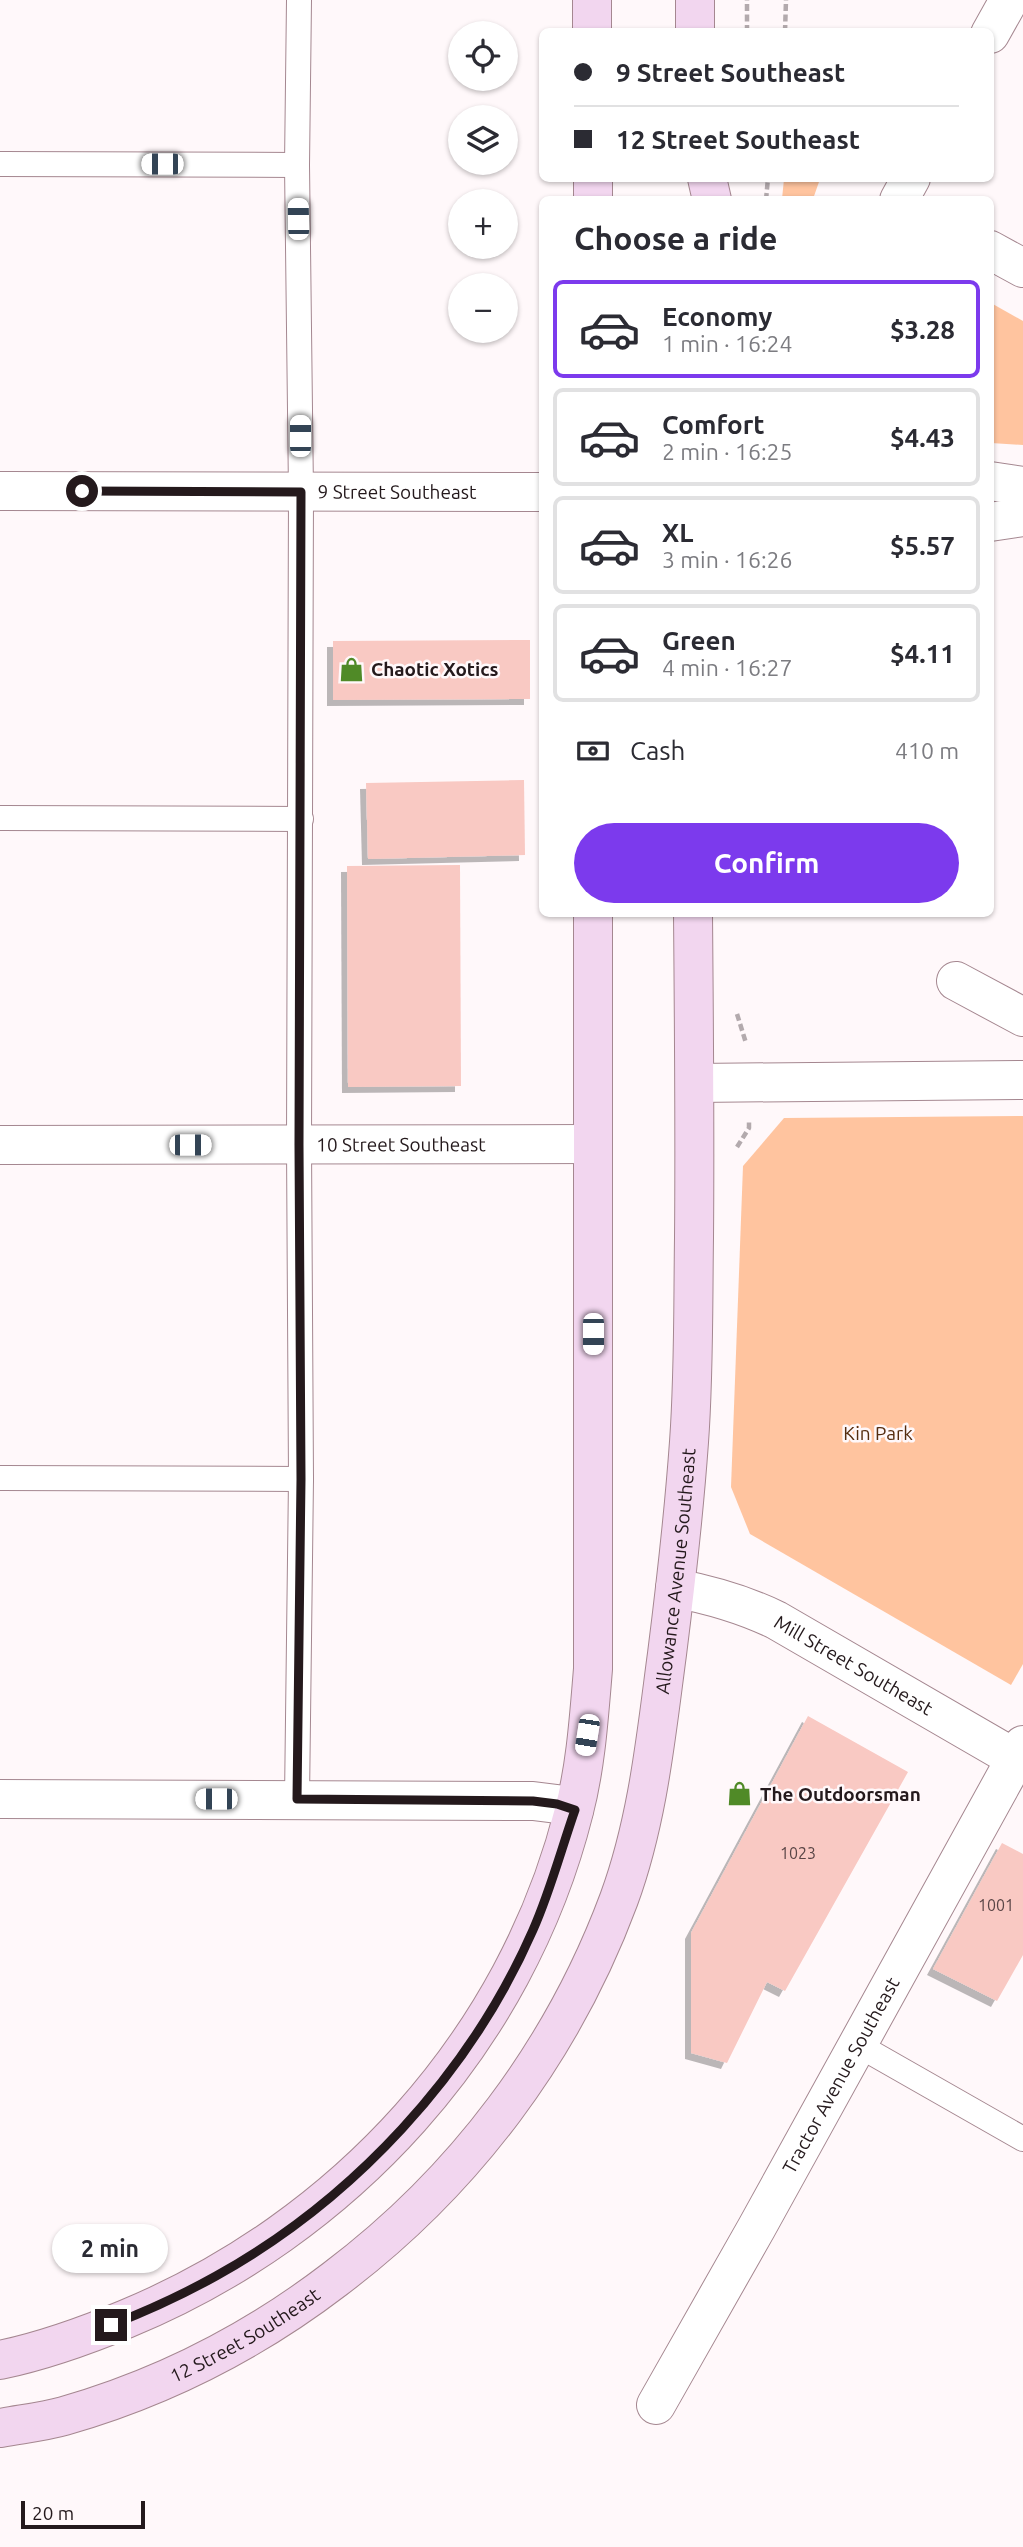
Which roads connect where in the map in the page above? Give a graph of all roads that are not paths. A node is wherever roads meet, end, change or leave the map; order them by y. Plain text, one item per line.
1 (299, 0) edge
2 (592, 0) edge
3 (695, 0) edge
4 (1009, 0) edge
5 (592, 28) edge
6 (695, 28) edge
7 (993, 28) edge
8 (0, 164) edge
9 (297, 165) junction
10 (994, 252) edge
11 (1023, 268) edge
12 (994, 482) edge
13 (1023, 486) edge
14 (0, 491) edge
15 (301, 492) junction
16 (539, 492) edge
17 (1023, 517) edge
18 (994, 521) edge
19 (0, 818) edge
20 (301, 819) junction
21 (593, 917) edge
22 (693, 917) edge
23 (956, 981) dead end
24 (1023, 1017) edge
25 (1023, 1080) edge
26 (695, 1083) junction
27 (593, 1144) junction
28 (0, 1145) edge
29 (299, 1145) junction
30 (0, 1478) edge
31 (301, 1479) junction
32 (676, 1588) junction
33 (1020, 1755) edge
34 (0, 1799) edge
35 (297, 1799) junction
36 (575, 1810) junction
37 (858, 2045) junction
38 (1023, 2139) edge
39 (451, 2175) joint
40 (0, 2360) edge
41 (656, 2405) dead end
42 (0, 2428) edge

1 - 9 lane
2 - 5 main road
3 - 6 main road
4 - 7 street
8 - 9 lane
9 - 15 lane
10 - 11 street
12 - 13 street
14 - 15 street, 9 Street Southeast
15 - 16 street, 9 Street Southeast
15 - 20 lane
17 - 18 street
19 - 20 lane
20 - 29 lane
21 - 27 main road
22 - 26 main road, Allowance Avenue Southeast
23 - 24 street
25 - 26 street
26 - 32 main road, Allowance Avenue Southeast
27 - 29 street, 10 Street Southeast
27 - 36 main road
28 - 29 street, 10 Street Southeast
29 - 31 lane
30 - 31 lane
31 - 35 lane
32 - 33 street, Mill Street Southeast
32 - 39 main road, Allowance Avenue Southeast
33 - 37 street, Tractor Avenue Southeast
34 - 35 street
35 - 36 street
36 - 40 main road
37 - 38 lane
37 - 41 street, Tractor Avenue Southeast
39 - 42 main road, 12 Street Southeast

